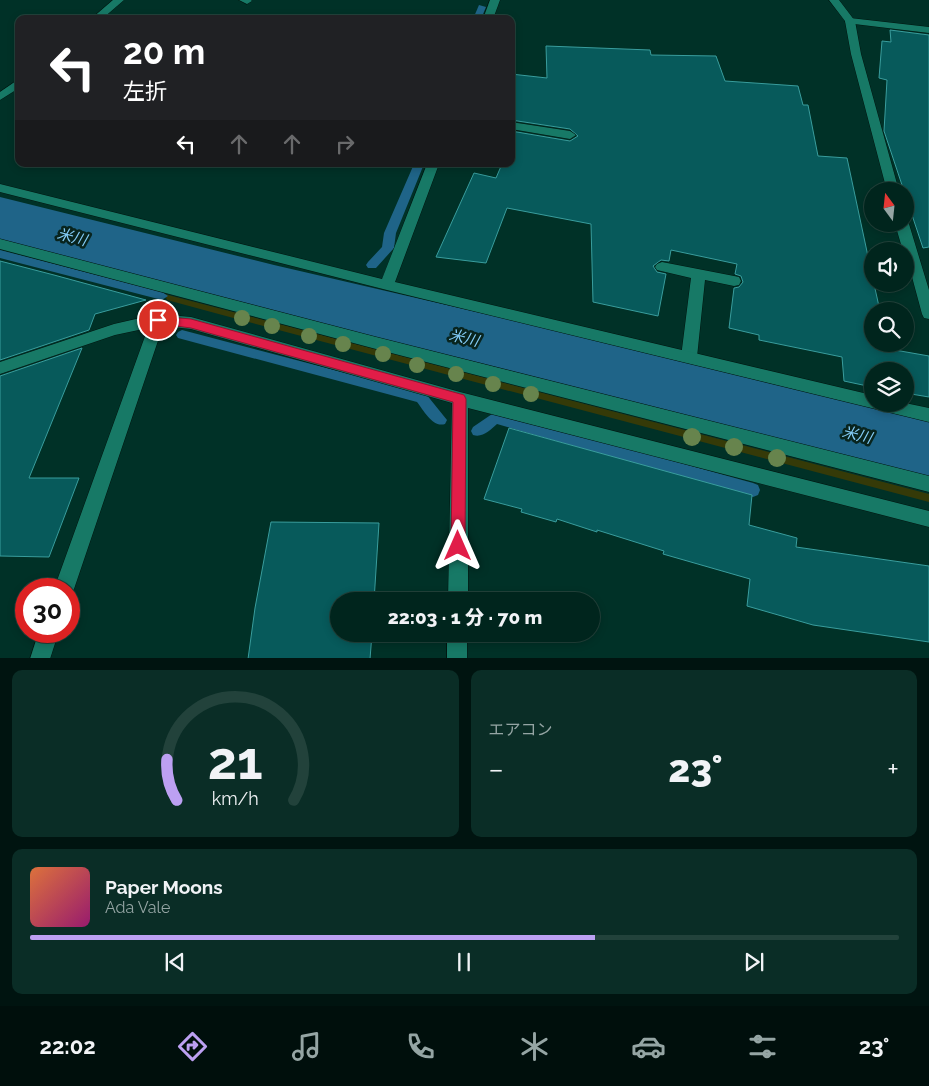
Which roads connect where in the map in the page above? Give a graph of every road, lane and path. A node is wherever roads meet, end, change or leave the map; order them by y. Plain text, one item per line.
1 (119, 0) edge
2 (495, 0) edge
3 (834, 0) edge
4 (101, 15) edge
5 (489, 15) edge
6 (850, 22) junction
7 (929, 30) edge
8 (15, 85) edge
9 (0, 97) edge
10 (515, 126) edge
11 (570, 135) dead end
12 (432, 167) edge
13 (891, 182) edge
14 (0, 188) edge
15 (904, 232) edge
16 (0, 244) edge
17 (662, 267) dead end
18 (699, 274) junction
19 (734, 281) dead end
20 (387, 285) junction
21 (929, 314) edge
22 (158, 320) junction
23 (689, 357) junction
24 (0, 368) edge
25 (460, 399) junction
26 (864, 400) edge
27 (914, 412) edge
28 (929, 415) edge
29 (929, 484) edge
30 (929, 519) edge
31 (68, 578) edge
32 (458, 592) edge
33 (457, 642) edge
34 (46, 643) edge
35 (40, 658) edge
36 (457, 658) edge

1 - 4 street
2 - 5 street
3 - 6 street
6 - 7 street
6 - 13 street
8 - 9 street
10 - 11 street
12 - 20 street
14 - 20 street
15 - 21 street
16 - 29 street
17 - 18 street
18 - 19 street
18 - 23 street
20 - 23 street
22 - 24 street
22 - 25 street
22 - 31 street
23 - 26 street
25 - 30 street
25 - 32 street
27 - 28 street
33 - 36 street
34 - 35 street

